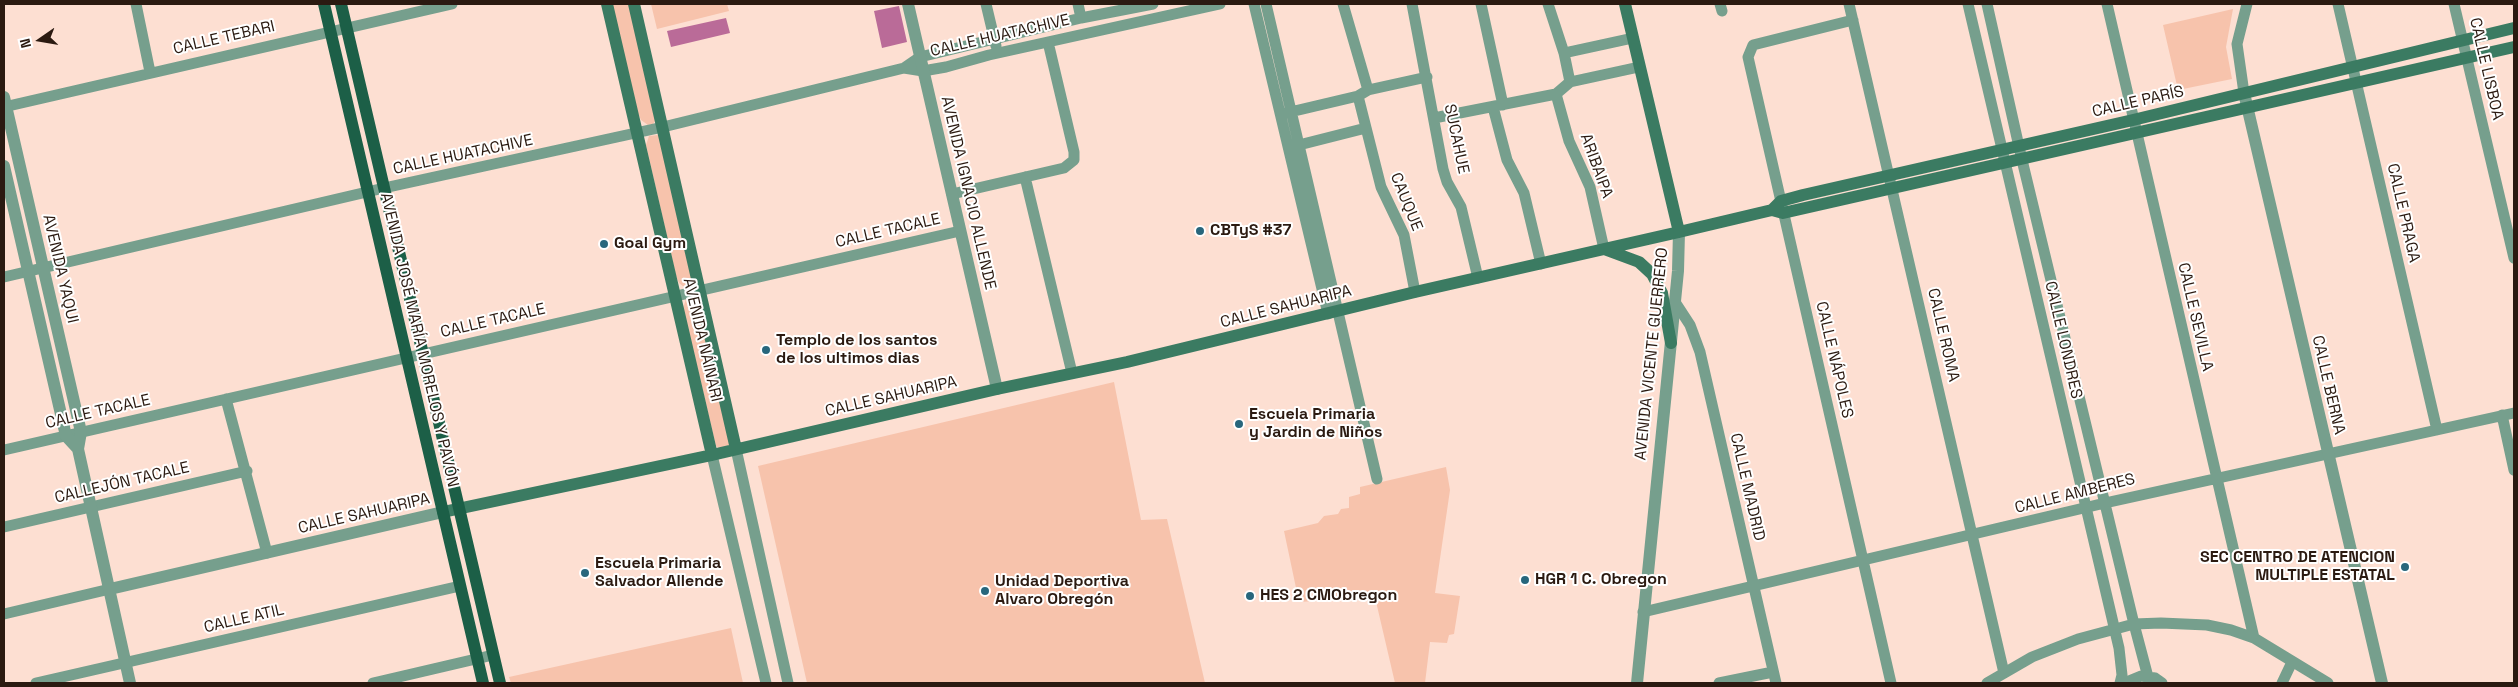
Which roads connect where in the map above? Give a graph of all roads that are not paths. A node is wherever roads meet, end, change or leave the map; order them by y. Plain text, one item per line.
1 (136, 4) edge
2 (324, 4) edge
3 (341, 4) edge
4 (452, 4) edge
5 (607, 4) edge
6 (634, 4) edge
7 (908, 4) edge
8 (986, 4) edge
9 (1078, 4) edge
10 (1154, 4) edge
11 (1220, 4) edge
12 (1254, 4) edge
13 (1266, 4) edge
14 (1343, 4) edge
15 (1412, 4) edge
16 (1481, 4) edge
17 (1548, 4) edge
18 (1625, 4) edge
19 (1849, 4) edge
20 (1968, 4) edge
21 (1987, 4) edge
22 (2107, 4) edge
23 (2247, 4) edge
24 (2338, 4) edge
25 (2454, 4) edge
26 (1098, 9) edge
27 (1081, 18) junction
28 (1853, 20) junction
29 (346, 28) junction
30 (2514, 28) edge
31 (330, 31) junction
32 (1633, 38) junction
33 (994, 39) junction
34 (2463, 41) junction
35 (1048, 42) junction
36 (2514, 47) edge
37 (998, 53) junction
38 (1564, 53) junction
39 (920, 58) junction
40 (2467, 58) junction
41 (2352, 66) junction
42 (1639, 67) junction
43 (904, 68) junction
44 (923, 71) junction
45 (150, 72) junction
46 (1427, 77) junction
47 (1570, 82) junction
48 (2356, 84) junction
49 (1363, 93) junction
50 (2244, 93) junction
51 (1556, 94) junction
52 (4, 104) edge
53 (1498, 106) junction
54 (2248, 109) junction
55 (1291, 112) junction
56 (1279, 115) junction
57 (1434, 118) junction
58 (2134, 120) junction
59 (663, 127) junction
60 (1366, 128) junction
61 (637, 133) junction
62 (2137, 134) junction
63 (1299, 144) junction
64 (2019, 146) junction
65 (1287, 148) junction
66 (2003, 150) junction
67 (2022, 160) junction
68 (2006, 164) junction
69 (4, 166) edge
70 (1889, 175) junction
71 (1026, 177) junction
72 (384, 188) junction
73 (1892, 188) junction
74 (368, 192) junction
75 (952, 194) junction
76 (1779, 208) junction
77 (960, 231) junction
78 (1679, 232) junction
79 (1604, 249) junction
80 (2514, 258) edge
81 (1542, 264) junction
82 (43, 268) junction
83 (28, 271) junction
84 (4, 277) edge
85 (1478, 278) junction
86 (701, 290) junction
87 (1415, 292) junction
88 (675, 296) junction
89 (1675, 302) junction
90 (1333, 313) junction
91 (1670, 343) junction
92 (423, 354) junction
93 (407, 358) junction
94 (1072, 373) junction
95 (997, 389) junction
96 (226, 399) junction
97 (2514, 413) edge
98 (2502, 415) junction
99 (2437, 430) junction
100 (81, 432) junction
101 (66, 436) junction
102 (78, 449) junction
103 (736, 449) junction
104 (4, 450) edge
105 (2327, 454) junction
106 (712, 455) junction
107 (2514, 470) edge
108 (247, 471) junction
109 (2216, 478) junction
110 (1377, 479) dead end
111 (2105, 503) junction
112 (92, 507) junction
113 (459, 508) junction
114 (2085, 509) junction
115 (443, 512) junction
116 (4, 527) edge
117 (1973, 536) junction
118 (267, 553) junction
119 (1863, 561) junction
120 (460, 586) junction
121 (1753, 587) junction
122 (110, 589) junction
123 (1644, 612) junction
124 (4, 614) edge
125 (2134, 624) junction
126 (2114, 628) junction
127 (2254, 638) junction
128 (493, 655) junction
129 (477, 659) junction
130 (2292, 662) junction
131 (125, 663) junction
132 (2004, 673) junction
133 (2148, 676) junction
134 (1775, 677) edge
135 (36, 683) edge
136 (130, 683) edge
137 (373, 683) edge
138 (483, 683) edge
139 (500, 683) edge
140 (766, 683) edge
141 (788, 683) edge
142 (1636, 683) edge
143 (1719, 683) edge
144 (1891, 683) edge
145 (1988, 683) edge
146 (2120, 683) edge
147 (2124, 683) edge
148 (2162, 683) edge
149 (2282, 683) edge
150 (2328, 683) edge
151 (2382, 683) edge

1 - 45 street
2 - 31 main road, AVENIDA JOSÉ MARÍA MORELOS Y PAVÓN
3 - 29 main road, AVENIDA JOSÉ MARÍA MORELOS Y PAVÓN
4 - 29 street, CALLE TEBARI
5 - 61 main road, AVENIDA NÁINARI
6 - 59 main road, AVENIDA NÁINARI
7 - 39 street, AVENIDA IGNACIO ALLENDE
8 - 33 street
9 - 27 street
10 - 26 street, CALLE HUATACHIVE
11 - 35 street, CALLE HUATACHIVE
12 - 56 street
13 - 55 street
14 - 49 street, CAUQUE
15 - 46 street, SUCAHUE
16 - 53 street
17 - 38 street
18 - 32 main road, AVENIDA VICENTE GUERRERO
19 - 28 street, CALLE ROMA
20 - 66 street, CALLE LONDRES
21 - 64 street, CALLE LONDRES
22 - 58 street, CALLE SEVILLA
23 - 50 street
24 - 41 street, CALLE PRAGA
25 - 34 street, CALLE LISBOA
26 - 27 street, CALLE HUATACHIVE
27 - 33 street, CALLE HUATACHIVE
28 - 70 street, CALLE ROMA
28 - 76 street, CALLE NÁPOLES
29 - 31 street, CALLE TEBARI
29 - 72 main road, AVENIDA JOSÉ MARÍA MORELOS Y PAVÓN
30 - 34 main road, CALLE PARÍS
31 - 45 street, CALLE TEBARI
31 - 74 main road, AVENIDA JOSÉ MARÍA MORELOS Y PAVÓN
32 - 38 street
32 - 42 main road, AVENIDA VICENTE GUERRERO
33 - 37 street
33 - 39 street, CALLE HUATACHIVE
34 - 40 street, CALLE LISBOA
34 - 41 main road, CALLE PARÍS
35 - 37 street, CALLE HUATACHIVE
35 - 71 street
36 - 40 main road, CALLE PARÍS
37 - 44 street, CALLE HUATACHIVE
38 - 47 street
39 - 43 street, CALLE HUATACHIVE
39 - 44 street, AVENIDA IGNACIO ALLENDE
40 - 48 main road, CALLE PARÍS
40 - 80 street, CALLE LISBOA
41 - 48 street, CALLE PRAGA
41 - 50 main road, CALLE PARÍS
42 - 47 street
42 - 78 main road, AVENIDA VICENTE GUERRERO
43 - 44 street, CALLE HUATACHIVE
43 - 59 street, CALLE HUATACHIVE
44 - 75 street, AVENIDA IGNACIO ALLENDE
45 - 52 street, CALLE TEBARI
46 - 49 street
46 - 57 street, SUCAHUE
47 - 51 street
48 - 54 main road, CALLE PARÍS
48 - 99 street, CALLE PRAGA
49 - 55 street
49 - 60 street, CAUQUE
50 - 54 street, CALLE BERNA
50 - 58 main road, CALLE PARÍS
51 - 53 street
51 - 79 street, ARIBAIPA
52 - 82 street, AVENIDA YAQUI
53 - 57 street
53 - 81 street
54 - 62 main road, CALLE PARÍS
54 - 105 street, CALLE BERNA
55 - 56 street
55 - 63 street
56 - 65 street
57 - 85 street, SUCAHUE
58 - 62 street, CALLE SEVILLA
58 - 64 main road, CALLE PARÍS
59 - 61 street, CALLE HUATACHIVE
59 - 86 main road, AVENIDA NÁINARI
60 - 63 street
60 - 87 street, CAUQUE
61 - 72 street, CALLE HUATACHIVE
61 - 88 main road, AVENIDA NÁINARI
62 - 67 main road, CALLE PARÍS
62 - 109 street, CALLE SEVILLA
63 - 65 street
63 - 90 street
64 - 66 main road, CALLE PARÍS
64 - 67 street, CALLE LONDRES
65 - 90 street
66 - 68 street, CALLE LONDRES
66 - 70 main road, CALLE PARÍS
67 - 68 main road, CALLE PARÍS
67 - 111 street, CALLE LONDRES
68 - 73 main road, CALLE PARÍS
68 - 114 street, CALLE LONDRES
69 - 83 street, AVENIDA YAQUI
70 - 73 street, CALLE ROMA
70 - 76 main road, CALLE PARÍS
71 - 75 street
71 - 94 street
72 - 74 street, CALLE HUATACHIVE
72 - 92 main road, AVENIDA JOSÉ MARÍA MORELOS Y PAVÓN
73 - 76 main road, CALLE PARÍS
73 - 117 street, CALLE ROMA
74 - 82 street, CALLE HUATACHIVE
74 - 93 main road, AVENIDA JOSÉ MARÍA MORELOS Y PAVÓN
75 - 77 street, AVENIDA IGNACIO ALLENDE
76 - 78 main road, CALLE PARÍS
76 - 119 street, CALLE NÁPOLES
77 - 86 street, CALLE TACALE
77 - 95 street, AVENIDA IGNACIO ALLENDE
78 - 79 main road, CALLE SAHUARIPA
78 - 89 street, AVENIDA VICENTE GUERRERO
79 - 81 main road, CALLE SAHUARIPA
79 - 91 main road
81 - 85 main road, CALLE SAHUARIPA
82 - 83 street, CALLE HUATACHIVE
82 - 100 street, AVENIDA YAQUI
83 - 84 street, CALLE HUATACHIVE
83 - 101 street, AVENIDA YAQUI
85 - 87 main road, CALLE SAHUARIPA
86 - 88 street, CALLE TACALE
86 - 103 main road, AVENIDA NÁINARI
87 - 90 main road, CALLE SAHUARIPA
88 - 92 street, CALLE TACALE
88 - 106 main road, AVENIDA NÁINARI
89 - 91 street, AVENIDA VICENTE GUERRERO
89 - 121 street, CALLE MADRID
90 - 94 main road, CALLE SAHUARIPA
90 - 110 street
91 - 123 street, AVENIDA VICENTE GUERRERO
92 - 93 street, CALLE TACALE
92 - 113 main road, AVENIDA JOSÉ MARÍA MORELOS Y PAVÓN
93 - 96 street, CALLE TACALE
93 - 115 main road, AVENIDA JOSÉ MARÍA MORELOS Y PAVÓN
94 - 95 main road, CALLE SAHUARIPA
95 - 103 main road, CALLE SAHUARIPA
96 - 100 street, CALLE TACALE
96 - 108 street
97 - 98 street, CALLE AMBERES
98 - 99 street, CALLE AMBERES
98 - 107 street
99 - 105 street, CALLE AMBERES
100 - 101 street, CALLE TACALE
100 - 102 street, AVENIDA YAQUI
101 - 102 street, AVENIDA YAQUI
101 - 104 street, CALLE TACALE
102 - 112 street, AVENIDA YAQUI
103 - 106 main road, CALLE SAHUARIPA
103 - 141 street, AVENIDA NÁINARI
105 - 109 street, CALLE AMBERES
105 - 151 street, CALLE BERNA
106 - 113 main road, CALLE SAHUARIPA
106 - 140 street, AVENIDA NÁINARI
108 - 112 street, CALLEJÓN TACALE
108 - 118 street
109 - 111 street, CALLE AMBERES
109 - 127 street, CALLE SEVILLA
111 - 114 street, CALLE AMBERES
111 - 125 street, CALLE LONDRES
112 - 116 street, CALLEJÓN TACALE
112 - 122 street, AVENIDA YAQUI
113 - 115 main road, CALLE SAHUARIPA
113 - 128 main road, AVENIDA JOSÉ MARÍA MORELOS Y PAVÓN
114 - 117 street, CALLE AMBERES
114 - 126 street, CALLE LONDRES
115 - 118 street, CALLE SAHUARIPA
115 - 120 main road, AVENIDA JOSÉ MARÍA MORELOS Y PAVÓN
117 - 119 street, CALLE AMBERES
117 - 132 street, CALLE ROMA
118 - 122 street, CALLE SAHUARIPA
119 - 121 street, CALLE AMBERES
119 - 144 street, CALLE NÁPOLES
120 - 129 main road, AVENIDA JOSÉ MARÍA MORELOS Y PAVÓN
120 - 131 street, CALLE ATIL
121 - 123 street, CALLE AMBERES
121 - 134 street, CALLE MADRID
122 - 124 street
122 - 131 street, AVENIDA YAQUI
123 - 142 street, AVENIDA VICENTE GUERRERO
125 - 126 street
125 - 127 street
125 - 133 street, CALLE LONDRES
126 - 132 street
126 - 146 street, CALLE LONDRES
127 - 130 street
128 - 129 street
128 - 139 main road, AVENIDA JOSÉ MARÍA MORELOS Y PAVÓN
129 - 137 street
129 - 138 main road, AVENIDA JOSÉ MARÍA MORELOS Y PAVÓN
130 - 149 street
130 - 150 street
131 - 135 street, CALLE ATIL
131 - 136 street, AVENIDA YAQUI
132 - 145 street
133 - 147 street
133 - 148 street
134 - 143 street

